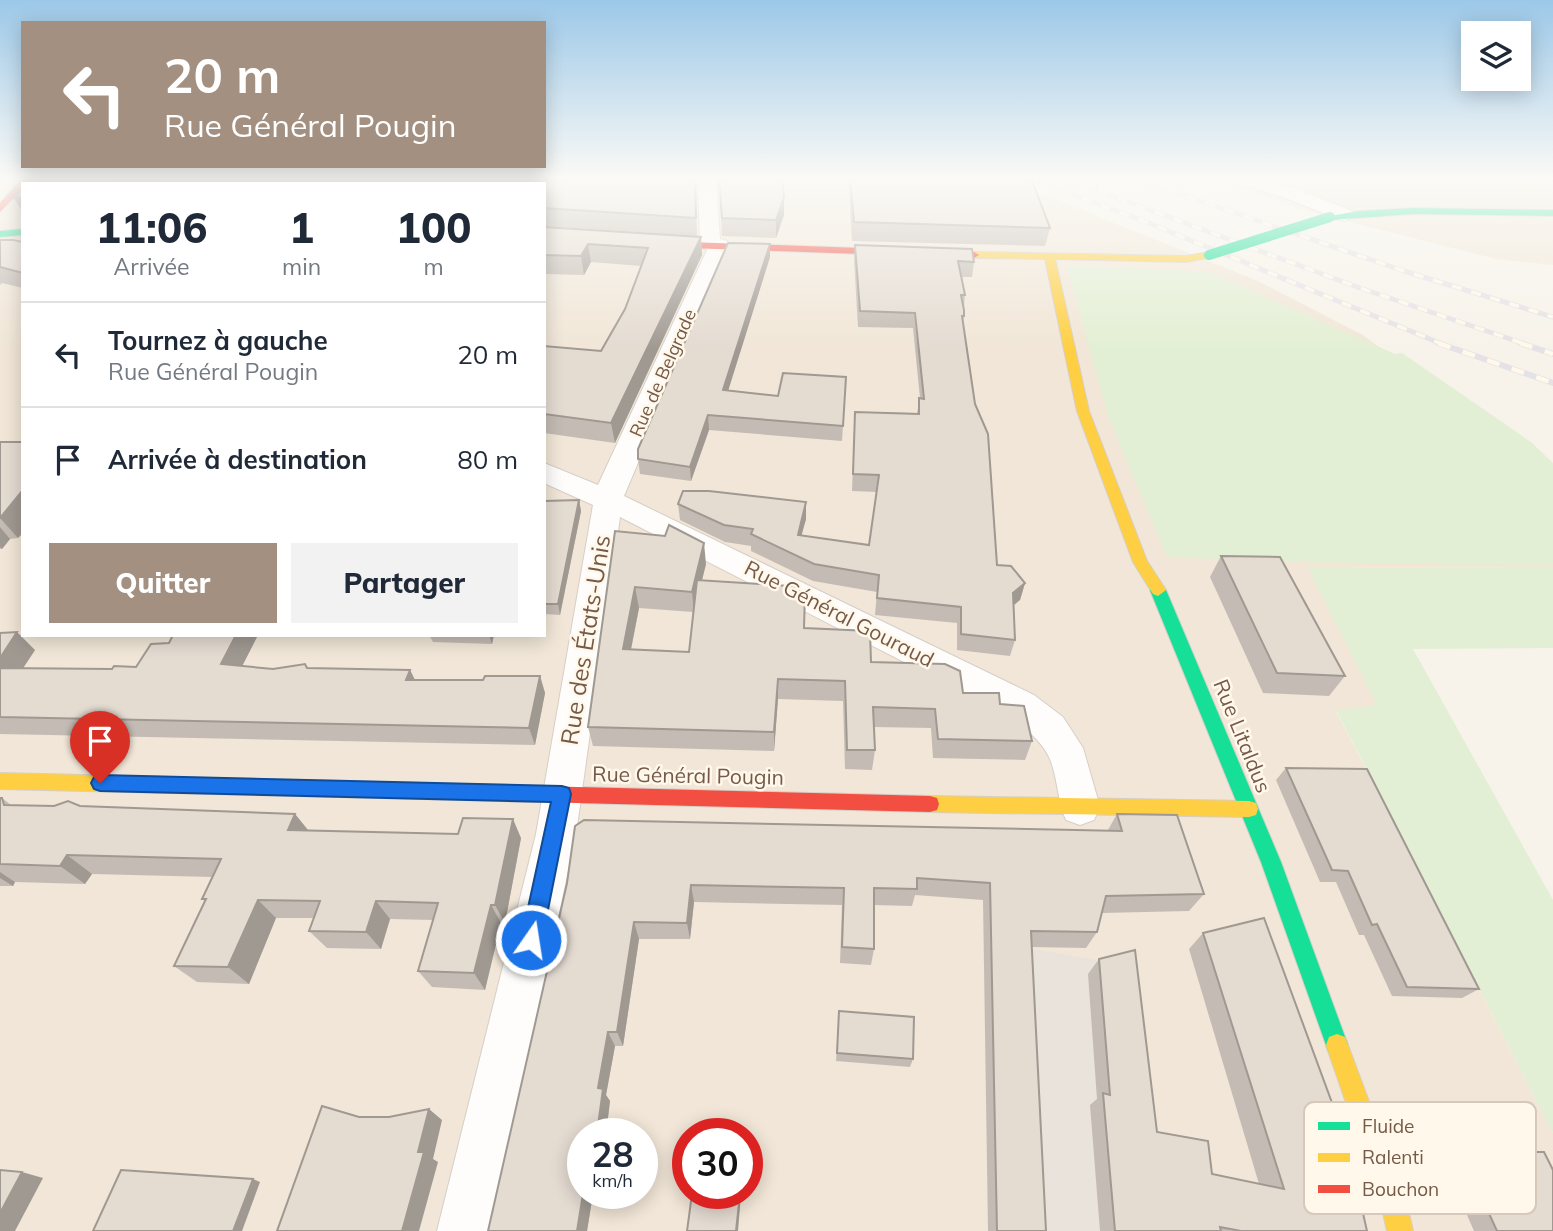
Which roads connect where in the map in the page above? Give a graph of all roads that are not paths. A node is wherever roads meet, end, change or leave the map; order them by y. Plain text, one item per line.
1 (714, 234) edge
2 (1277, 234) edge
3 (546, 235) edge
4 (715, 245) junction
5 (0, 251) edge
6 (21, 251) edge
7 (1049, 257) junction
8 (546, 473) edge
9 (608, 500) junction
10 (0, 780) edge
11 (562, 794) junction
12 (1080, 807) junction
13 (1249, 808) junction
14 (1357, 1102) edge
15 (464, 1231) edge

1 - 4 street
2 - 7 street, bridge
3 - 4 street
4 - 7 street
4 - 9 street, Rue de Belgrade
5 - 6 street
7 - 13 street, Rue Litaldus
8 - 9 street, Rue Général Gouraud
9 - 11 street, Rue des États-Unis
9 - 12 street, Rue Général Gouraud
10 - 11 street, Rue Général Pougin
11 - 12 street, Rue Général Pougin
11 - 15 street, Rue des États-Unis
12 - 13 street, Rue Général Pougin
13 - 14 street, Rue Litaldus

